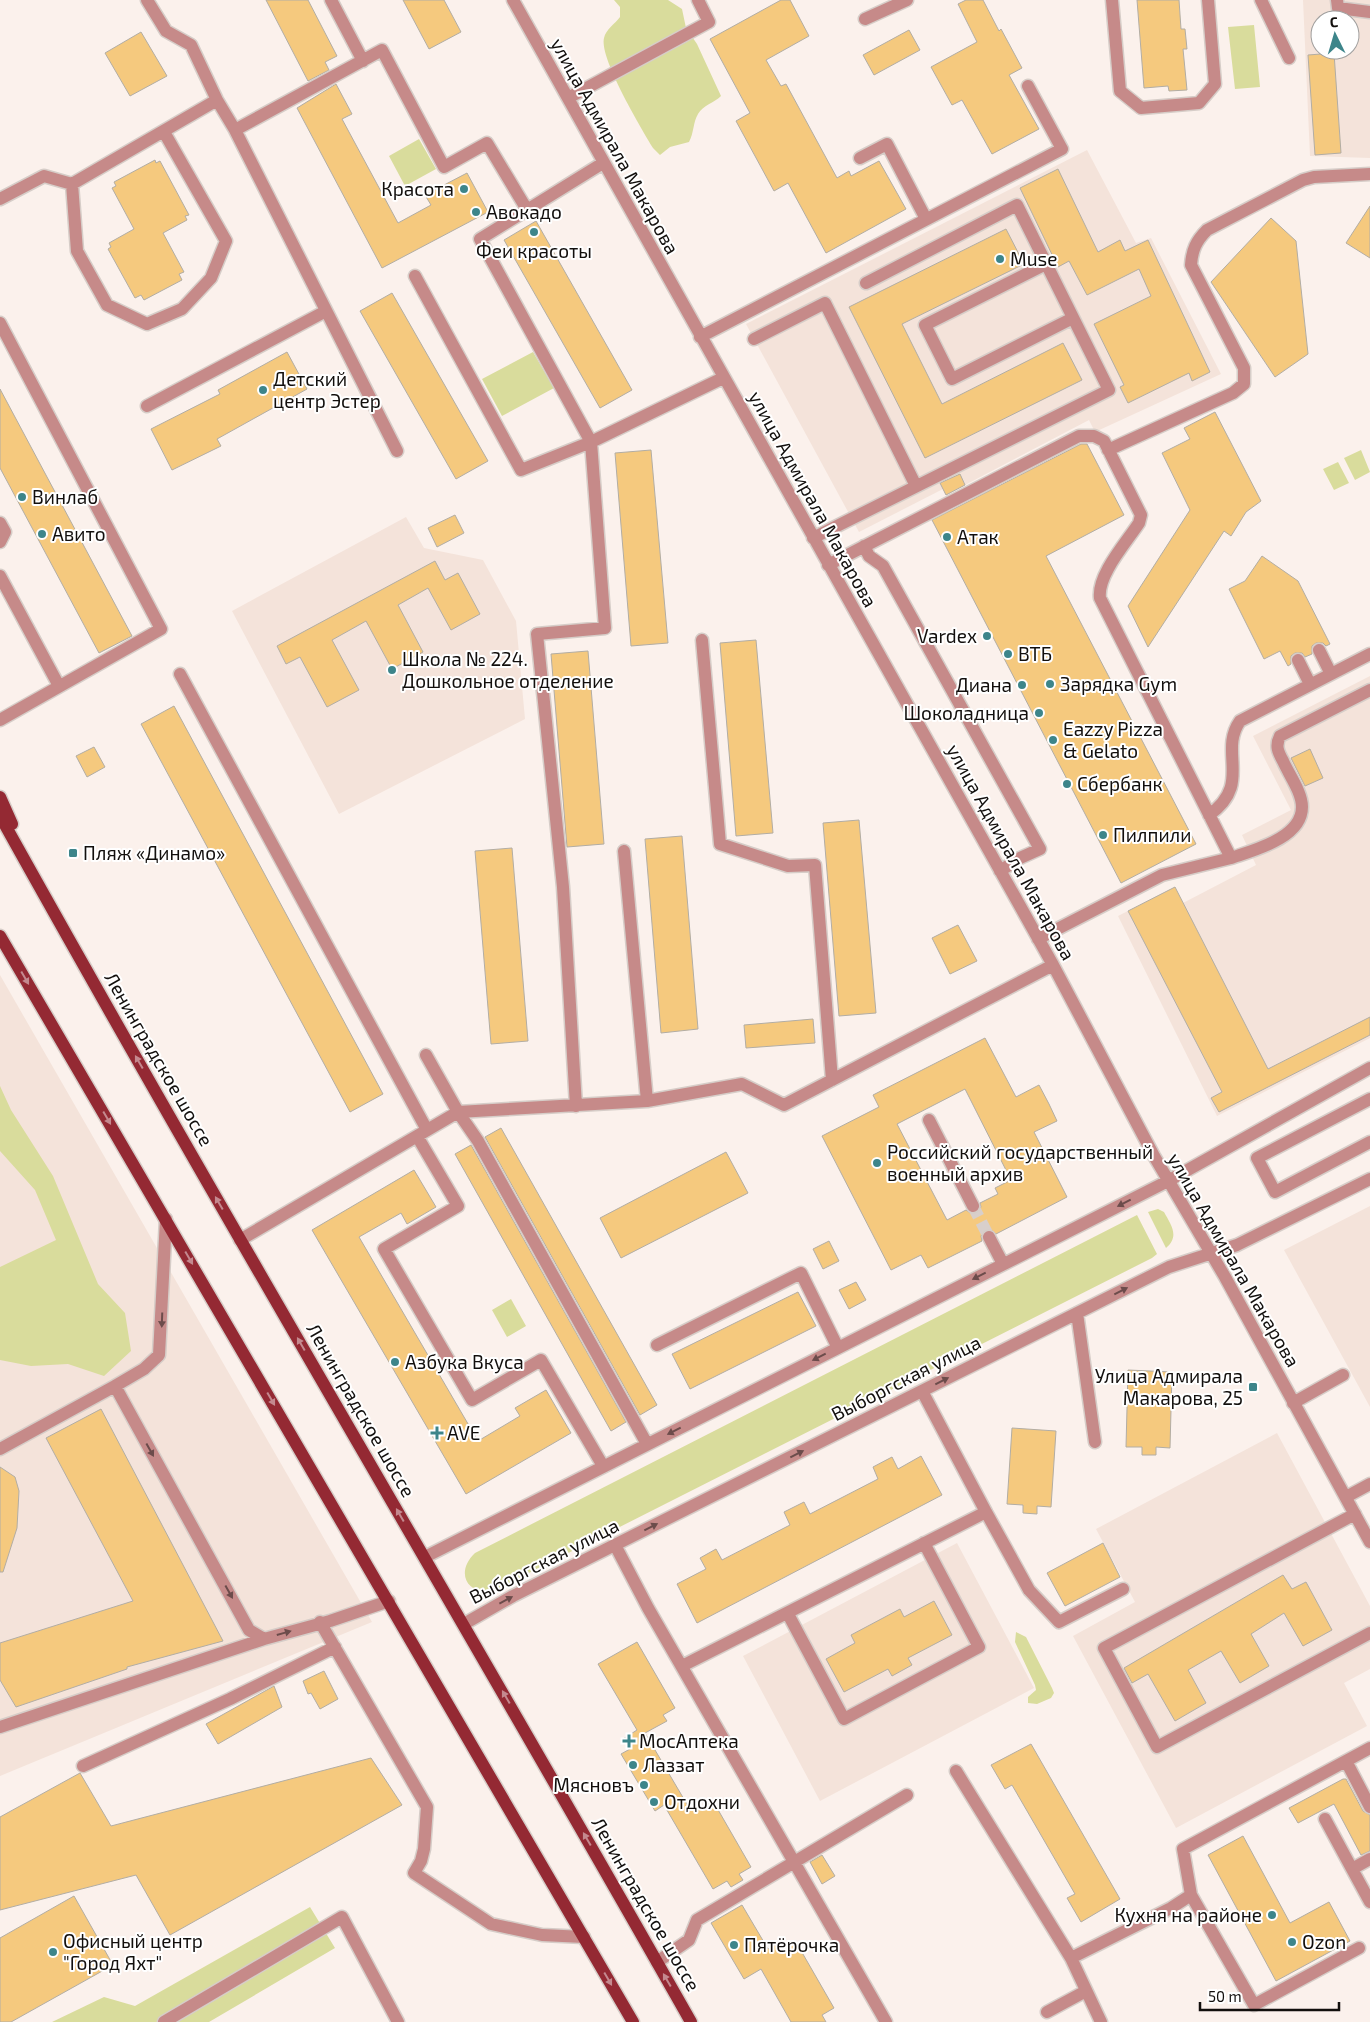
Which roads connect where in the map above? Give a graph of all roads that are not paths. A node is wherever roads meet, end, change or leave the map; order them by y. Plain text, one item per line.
1 (147, 0) edge
2 (331, 0) edge
3 (513, 0) edge
4 (698, 0) edge
5 (907, 0) edge
6 (1112, 0) edge
7 (1208, 0) edge
8 (1261, 0) edge
9 (1337, 0) edge
10 (887, 2) edge
11 (1370, 12) edge
12 (865, 19) dead end
13 (1289, 58) dead end
14 (363, 61) junction
15 (1028, 86) dead end
16 (568, 98) junction
17 (217, 100) junction
18 (235, 130) junction
19 (164, 132) junction
20 (860, 158) dead end
21 (603, 163) junction
22 (1370, 174) edge
23 (72, 184) junction
24 (0, 199) edge
25 (526, 208) junction
26 (926, 219) junction
27 (1046, 264) junction
28 (415, 276) dead end
29 (866, 283) dead end
30 (326, 311) junction
31 (1073, 318) junction
32 (0, 323) edge
33 (700, 337) junction
34 (754, 339) dead end
35 (724, 378) junction
36 (147, 406) dead end
37 (591, 442) junction
38 (1108, 450) junction
39 (397, 451) dead end
40 (916, 486) junction
41 (0, 522) edge
42 (813, 538) junction
43 (0, 542) edge
44 (864, 546) junction
45 (828, 565) junction
46 (0, 576) edge
47 (702, 640) dead end
48 (1320, 650) dead end
49 (1370, 654) edge
50 (1298, 660) dead end
51 (180, 674) dead end
52 (1331, 674) junction
53 (1310, 684) junction
54 (59, 686) junction
55 (1370, 690) edge
56 (0, 720) edge
57 (0, 796) edge
58 (1210, 815) junction
59 (0, 816) edge
60 (624, 851) dead end
61 (1231, 858) junction
62 (1000, 871) junction
63 (36, 882) junction
64 (0, 936) edge
65 (1038, 939) junction
66 (1053, 965) junction
67 (426, 1055) dead end
68 (1370, 1068) edge
69 (832, 1080) junction
70 (1370, 1099) edge
71 (646, 1101) junction
72 (576, 1106) junction
73 (458, 1112) junction
74 (929, 1120) dead end
75 (422, 1133) junction
76 (1370, 1142) edge
77 (1370, 1179) edge
78 (1168, 1181) junction
79 (973, 1206) tunnel mouth
80 (166, 1219) junction
81 (989, 1237) tunnel mouth
82 (240, 1240) junction
83 (1211, 1255) junction
84 (1003, 1264) junction
85 (1077, 1313) junction
86 (657, 1345) dead end
87 (838, 1348) junction
88 (1343, 1375) dead end
89 (115, 1386) junction
90 (922, 1391) junction
91 (1294, 1403) junction
92 (1094, 1442) dead end
93 (647, 1444) junction
94 (0, 1448) edge
95 (603, 1466) junction
96 (1370, 1484) edge
97 (1346, 1497) junction
98 (986, 1512) junction
99 (1355, 1514) junction
100 (1370, 1542) edge
101 (924, 1543) junction
102 (615, 1545) junction
103 (425, 1557) junction
104 (1123, 1589) dead end
105 (389, 1602) junction
106 (788, 1614) junction
107 (320, 1622) junction
108 (464, 1624) junction
109 (1370, 1633) edge
110 (264, 1638) junction
111 (335, 1647) junction
112 (682, 1666) junction
113 (0, 1727) edge
114 (1370, 1748) edge
115 (1346, 1761) junction
116 (84, 1766) dead end
117 (956, 1771) dead end
118 (907, 1795) dead end
119 (1370, 1807) edge
120 (1325, 1819) dead end
121 (1370, 1859) edge
122 (795, 1862) junction
123 (1352, 1869) junction
124 (1191, 1895) junction
125 (1370, 1902) edge
126 (584, 1937) junction
127 (1359, 1948) dead end
128 (1071, 1958) junction
129 (657, 1962) junction
130 (1086, 1991) junction
131 (1047, 2012) dead end
132 (164, 2022) edge
133 (398, 2022) edge
134 (633, 2022) edge
135 (691, 2022) edge
136 (886, 2022) edge
137 (1101, 2022) edge

1 - 17 street
2 - 14 street
3 - 16 street, улица Адмирала Макарова
4 - 16 street
5 - 10 street
6 - 7 street
8 - 13 street
9 - 11 street
10 - 12 street
14 - 18 street
14 - 25 street
15 - 26 street
16 - 21 street, улица Адмирала Макарова
17 - 18 street
17 - 19 street
18 - 30 street
19 - 23 street
19 - 23 street
20 - 26 street
21 - 25 street
21 - 33 street, улица Адмирала Макарова
22 - 38 street
23 - 24 street
25 - 37 street
26 - 33 street
27 - 29 street
27 - 31 street
27 - 31 street
28 - 37 street
30 - 36 street
30 - 39 street
31 - 40 street
32 - 54 street
33 - 35 street, улица Адмирала Макарова
34 - 40 street
35 - 37 street
35 - 42 street, улица Адмирала Макарова
37 - 72 street
38 - 44 street
38 - 58 street
40 - 42 street
41 - 43 street
42 - 45 street, улица Адмирала Макарова
44 - 45 street
44 - 62 street
45 - 62 street, улица Адмирала Макарова
46 - 54 street
47 - 69 street
48 - 52 street
49 - 52 street
50 - 53 street
51 - 75 street
52 - 53 street
53 - 58 street
54 - 56 street
55 - 61 street
57 - 63 main road
58 - 61 street
59 - 63 main road, Ленинградское шоссе
60 - 71 street
61 - 65 street
62 - 65 street, улица Адмирала Макарова
82 -> 63 main road, Ленинградское шоссе
64 -> 80 main road
65 - 66 street, улица Адмирала Макарова
66 - 69 street
66 - 78 street, улица Адмирала Макарова
67 - 73 street
68 - 78 street
69 - 71 street
70 - 76 street
71 - 72 street
72 - 73 street
73 - 75 street
73 - 93 street
74 - 79 street
75 - 82 street
75 - 95 street
77 - 83 street, Выборгская улица
78 - 83 street, улица Адмирала Макарова
78 -> 84 street
80 -> 89 street
80 -> 105 main road
81 - 84 street
103 -> 82 main road, Ленинградское шоссе
85 -> 83 street, Выборгская улица
83 - 91 street, улица Адмирала Макарова
84 -> 87 street
90 -> 85 street, Выборгская улица
85 - 92 street
86 - 87 street
87 -> 93 street
88 - 91 street
89 - 94 street
89 -> 110 street
90 - 98 street
102 -> 90 street, Выборгская улица
91 - 97 street, улица Адмирала Макарова
93 - 95 street
95 - 103 street
96 - 97 street
97 - 99 street, улица Адмирала Макарова
98 - 101 street
98 - 104 street
99 - 100 street, улица Адмирала Макарова
99 - 109 street
101 - 106 street
101 - 106 street
108 -> 102 street, Выборгская улица
102 - 112 street
103 - 108 main road, Ленинградское шоссе
105 - 107 street
105 - 126 main road
106 - 112 street
110 -> 107 street
107 - 111 street
129 -> 108 main road, Ленинградское шоссе
110 - 113 street
111 - 116 street
111 - 126 street
112 - 122 street
114 - 115 street
115 - 119 street
115 - 124 street
117 - 128 street
118 - 122 street
120 - 123 street
121 - 123 street
122 - 129 street
122 - 136 street
123 - 125 street
124 - 127 street
124 - 128 street
126 -> 134 main road
128 - 130 street
135 -> 129 main road, Ленинградское шоссе
130 - 131 street
130 - 137 street
132 - 133 street

